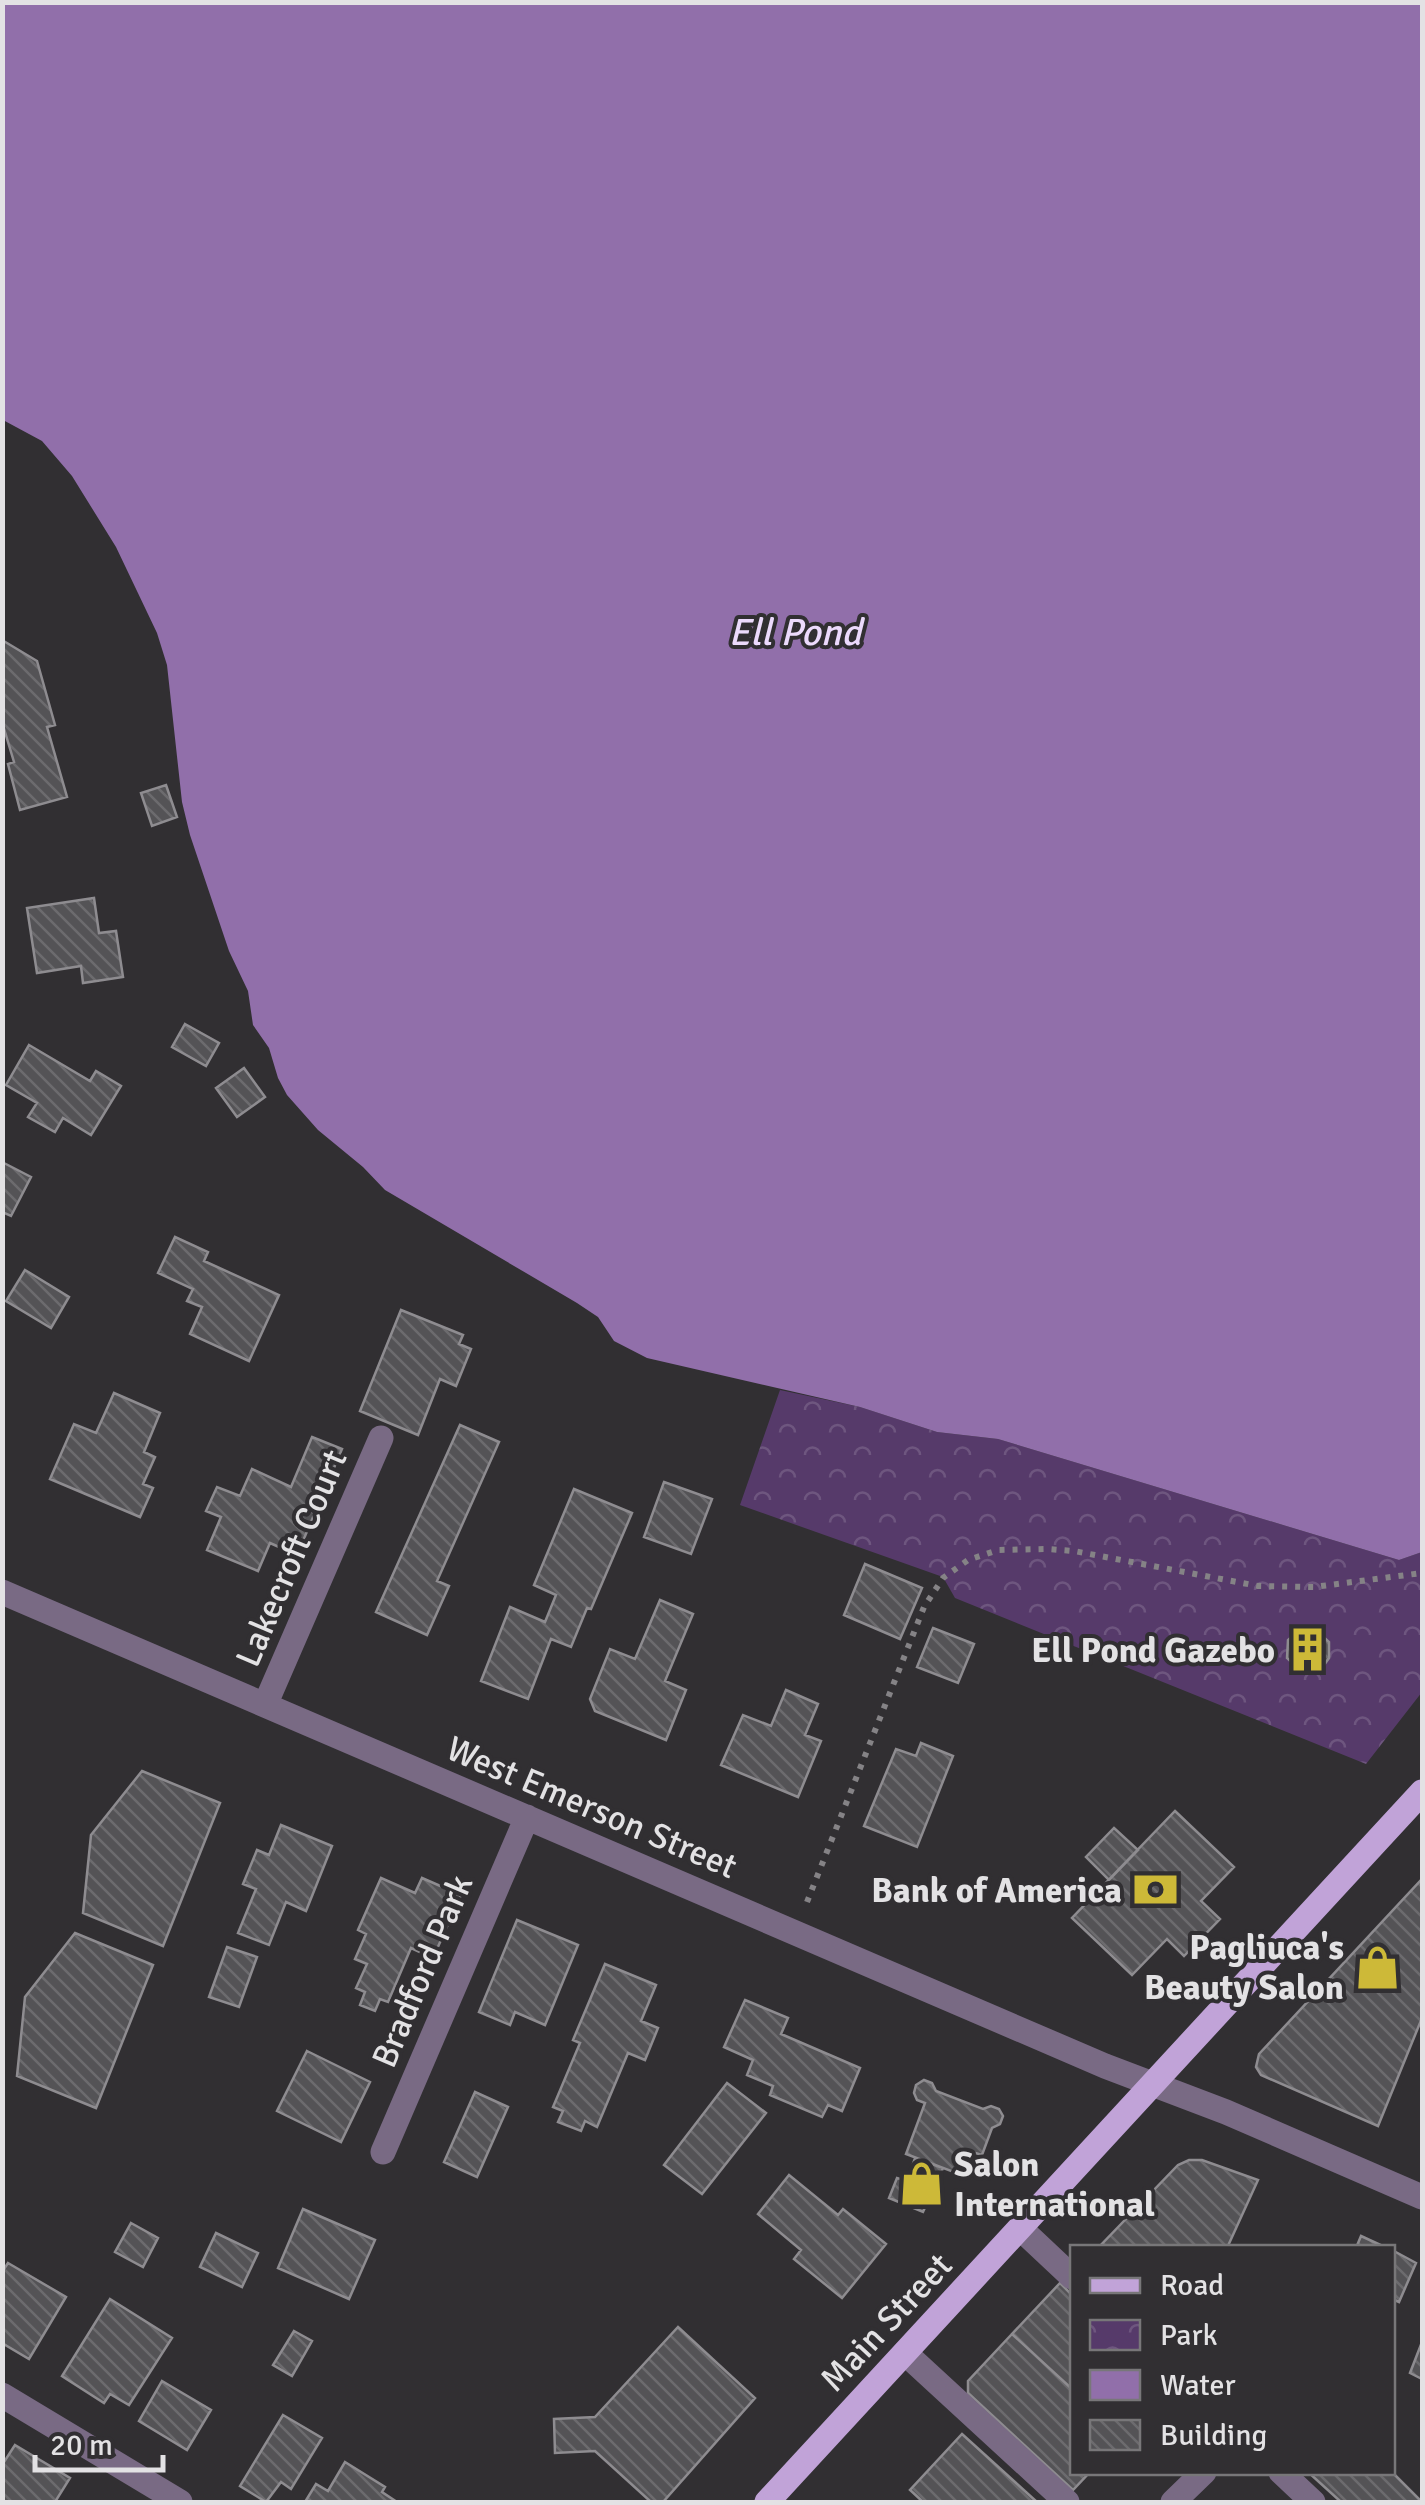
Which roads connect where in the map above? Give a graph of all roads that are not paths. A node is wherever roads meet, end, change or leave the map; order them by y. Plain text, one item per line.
1 (381, 1438) dead end
2 (2, 1592) edge
3 (265, 1705) junction
4 (1422, 1792) edge
5 (527, 1816) junction
6 (1154, 2085) junction
7 (382, 2152) dead end
8 (1422, 2197) edge
9 (1021, 2229) junction
10 (1070, 2275) edge
11 (905, 2353) junction
12 (2, 2395) edge
13 (1201, 2475) edge
14 (1285, 2475) edge
15 (180, 2502) edge
16 (767, 2502) edge
17 (1067, 2502) edge
18 (1173, 2502) edge
19 (1314, 2502) edge

1 - 3 street, Lakecroft Court
2 - 3 street, West Emerson Street
3 - 5 street, West Emerson Street
4 - 6 main road, Main Street
5 - 6 street, West Emerson Street
5 - 7 street, Bradford Park
6 - 8 street, West Emerson Street
6 - 9 main road, Main Street
9 - 10 street
9 - 11 main road, Main Street
11 - 16 main road, Main Street
11 - 17 street
12 - 15 street
13 - 18 street
14 - 19 street

